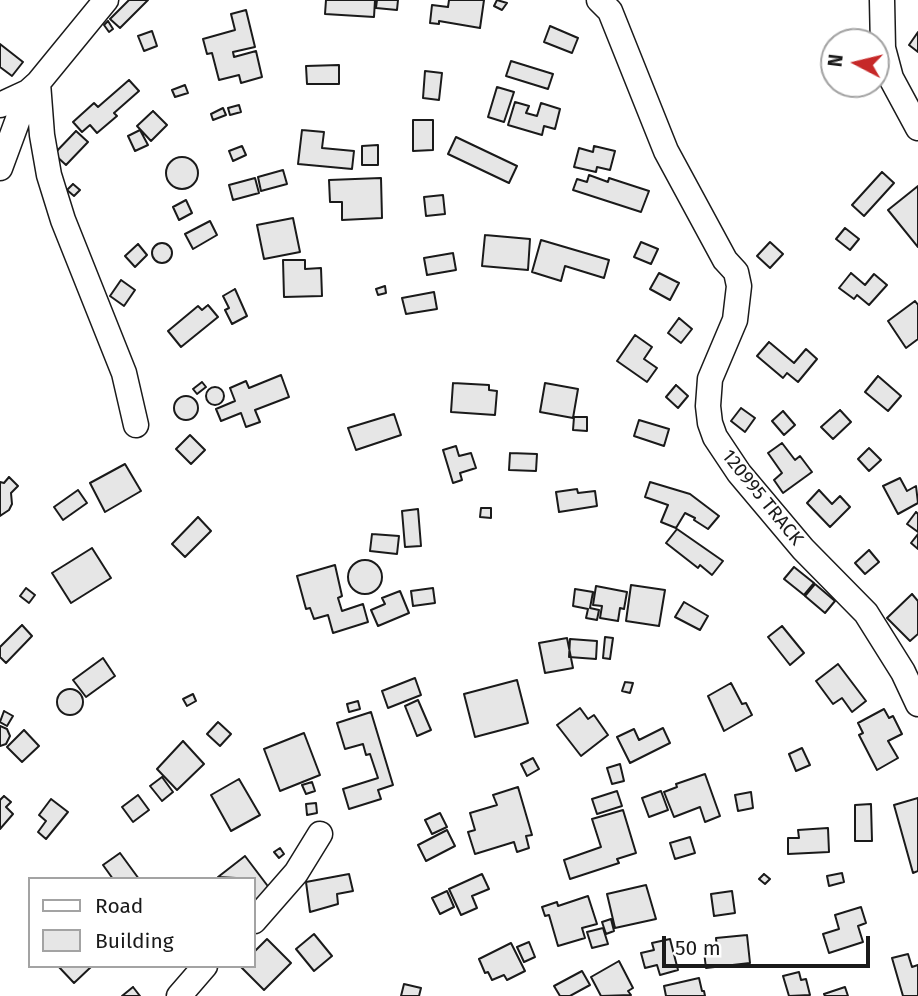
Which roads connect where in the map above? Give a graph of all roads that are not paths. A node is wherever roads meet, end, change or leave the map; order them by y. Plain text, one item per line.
1 (106, 0) edge
2 (599, 0) edge
3 (881, 0) edge
4 (33, 87) junction
5 (0, 105) edge
6 (918, 128) edge
7 (0, 168) edge
8 (136, 425) dead end
9 (918, 704) edge
10 (320, 834) dead end
11 (256, 919) edge
12 (203, 968) edge
13 (179, 996) edge

1 - 4 street
2 - 9 street, 120995 TRACK
3 - 6 street
4 - 5 street
4 - 7 street
4 - 8 street
10 - 11 street
12 - 13 street

